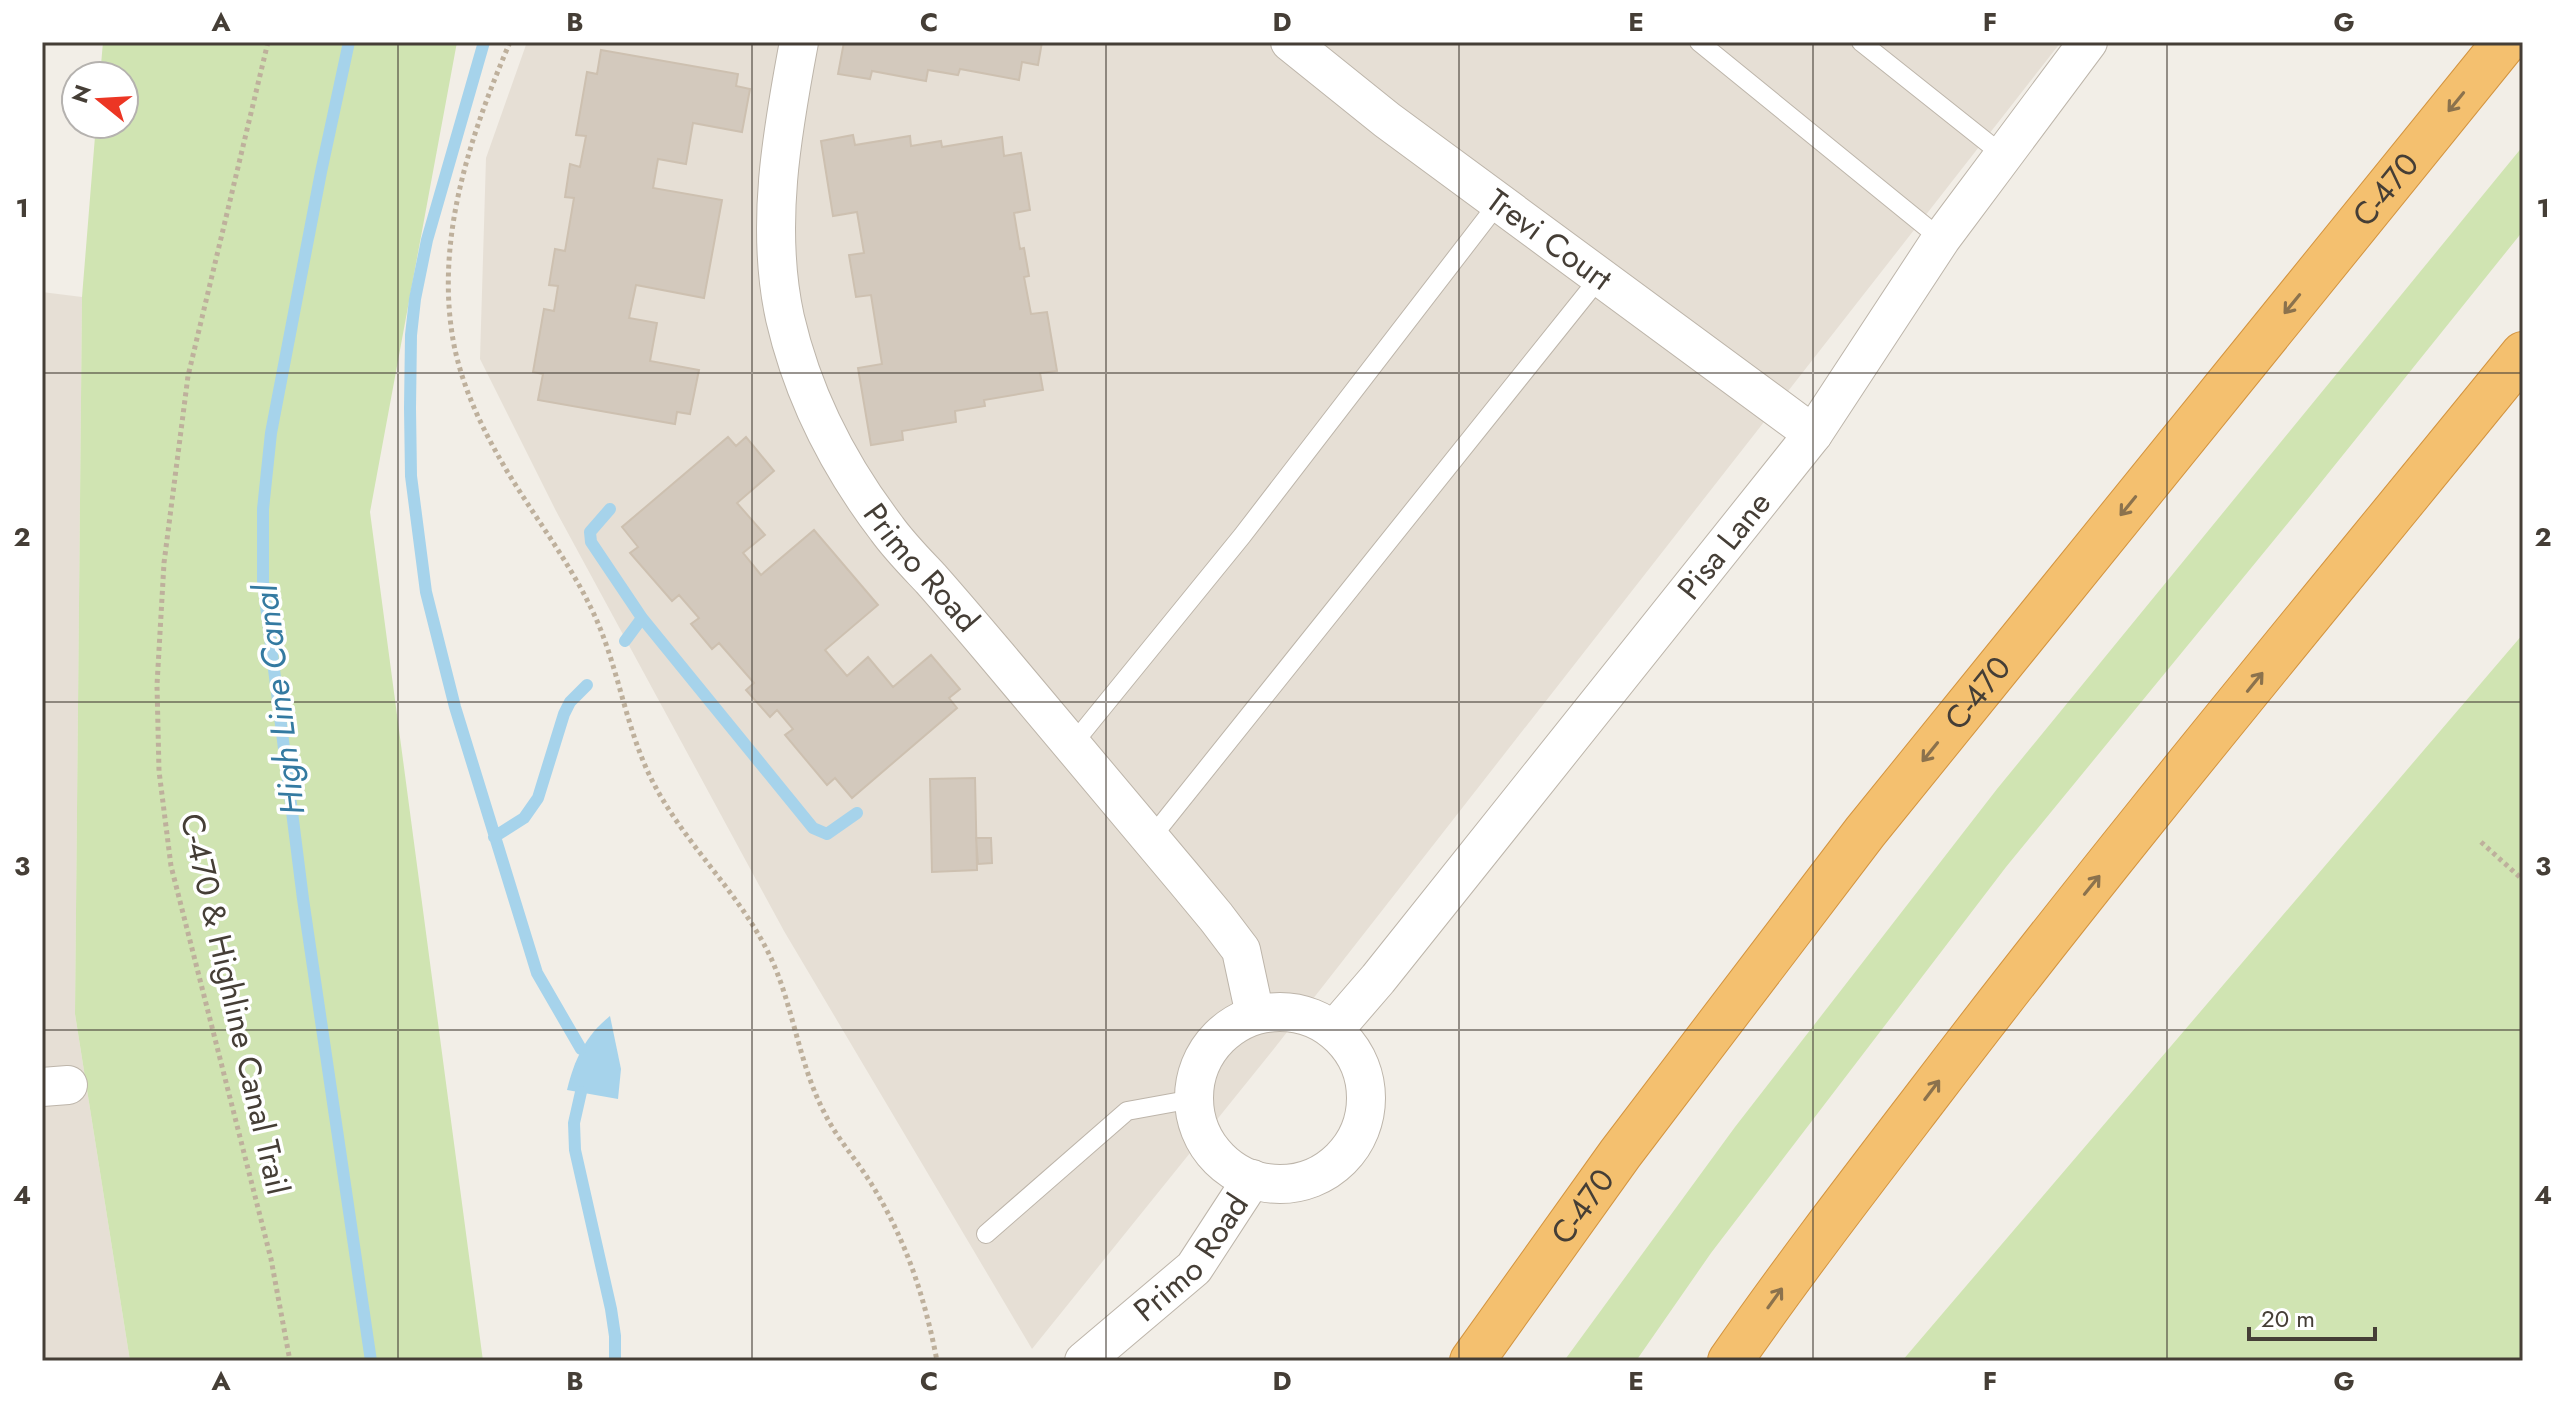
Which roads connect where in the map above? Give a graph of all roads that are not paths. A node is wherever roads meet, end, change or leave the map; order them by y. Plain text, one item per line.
1 (799, 42) edge
2 (1699, 42) edge
3 (1861, 42) edge
4 (2088, 42) edge
5 (2505, 42) edge
6 (1292, 43) edge
7 (2003, 155) junction
8 (1499, 202) junction
9 (1941, 239) junction
10 (1600, 277) junction
11 (2523, 354) edge
12 (1813, 434) junction
13 (1072, 745) junction
14 (1151, 838) junction
15 (1255, 1015) junction
16 (1334, 1030) junction
17 (1193, 1099) junction
18 (1252, 1179) junction
19 (986, 1234) dead end
20 (1084, 1361) edge
21 (1472, 1361) edge
22 (1730, 1361) edge

1 - 13 street, Primo Road
2 - 9 lane
3 - 7 lane
4 - 7 street, Pisa Lane
5 -> 21 highway, C-470
6 - 8 street, Trevi Court
7 - 9 street, Pisa Lane
8 - 10 street, Trevi Court
8 - 13 lane
9 - 12 street, Pisa Lane
10 - 12 street, Trevi Court
10 - 14 lane
22 -> 11 highway
12 - 16 street, Pisa Lane
13 - 14 street, Primo Road
14 - 15 street, Primo Road
15 - 16 street
15 - 17 street
16 - 18 street
17 - 18 street
17 - 19 lane
18 - 20 street, Primo Road

